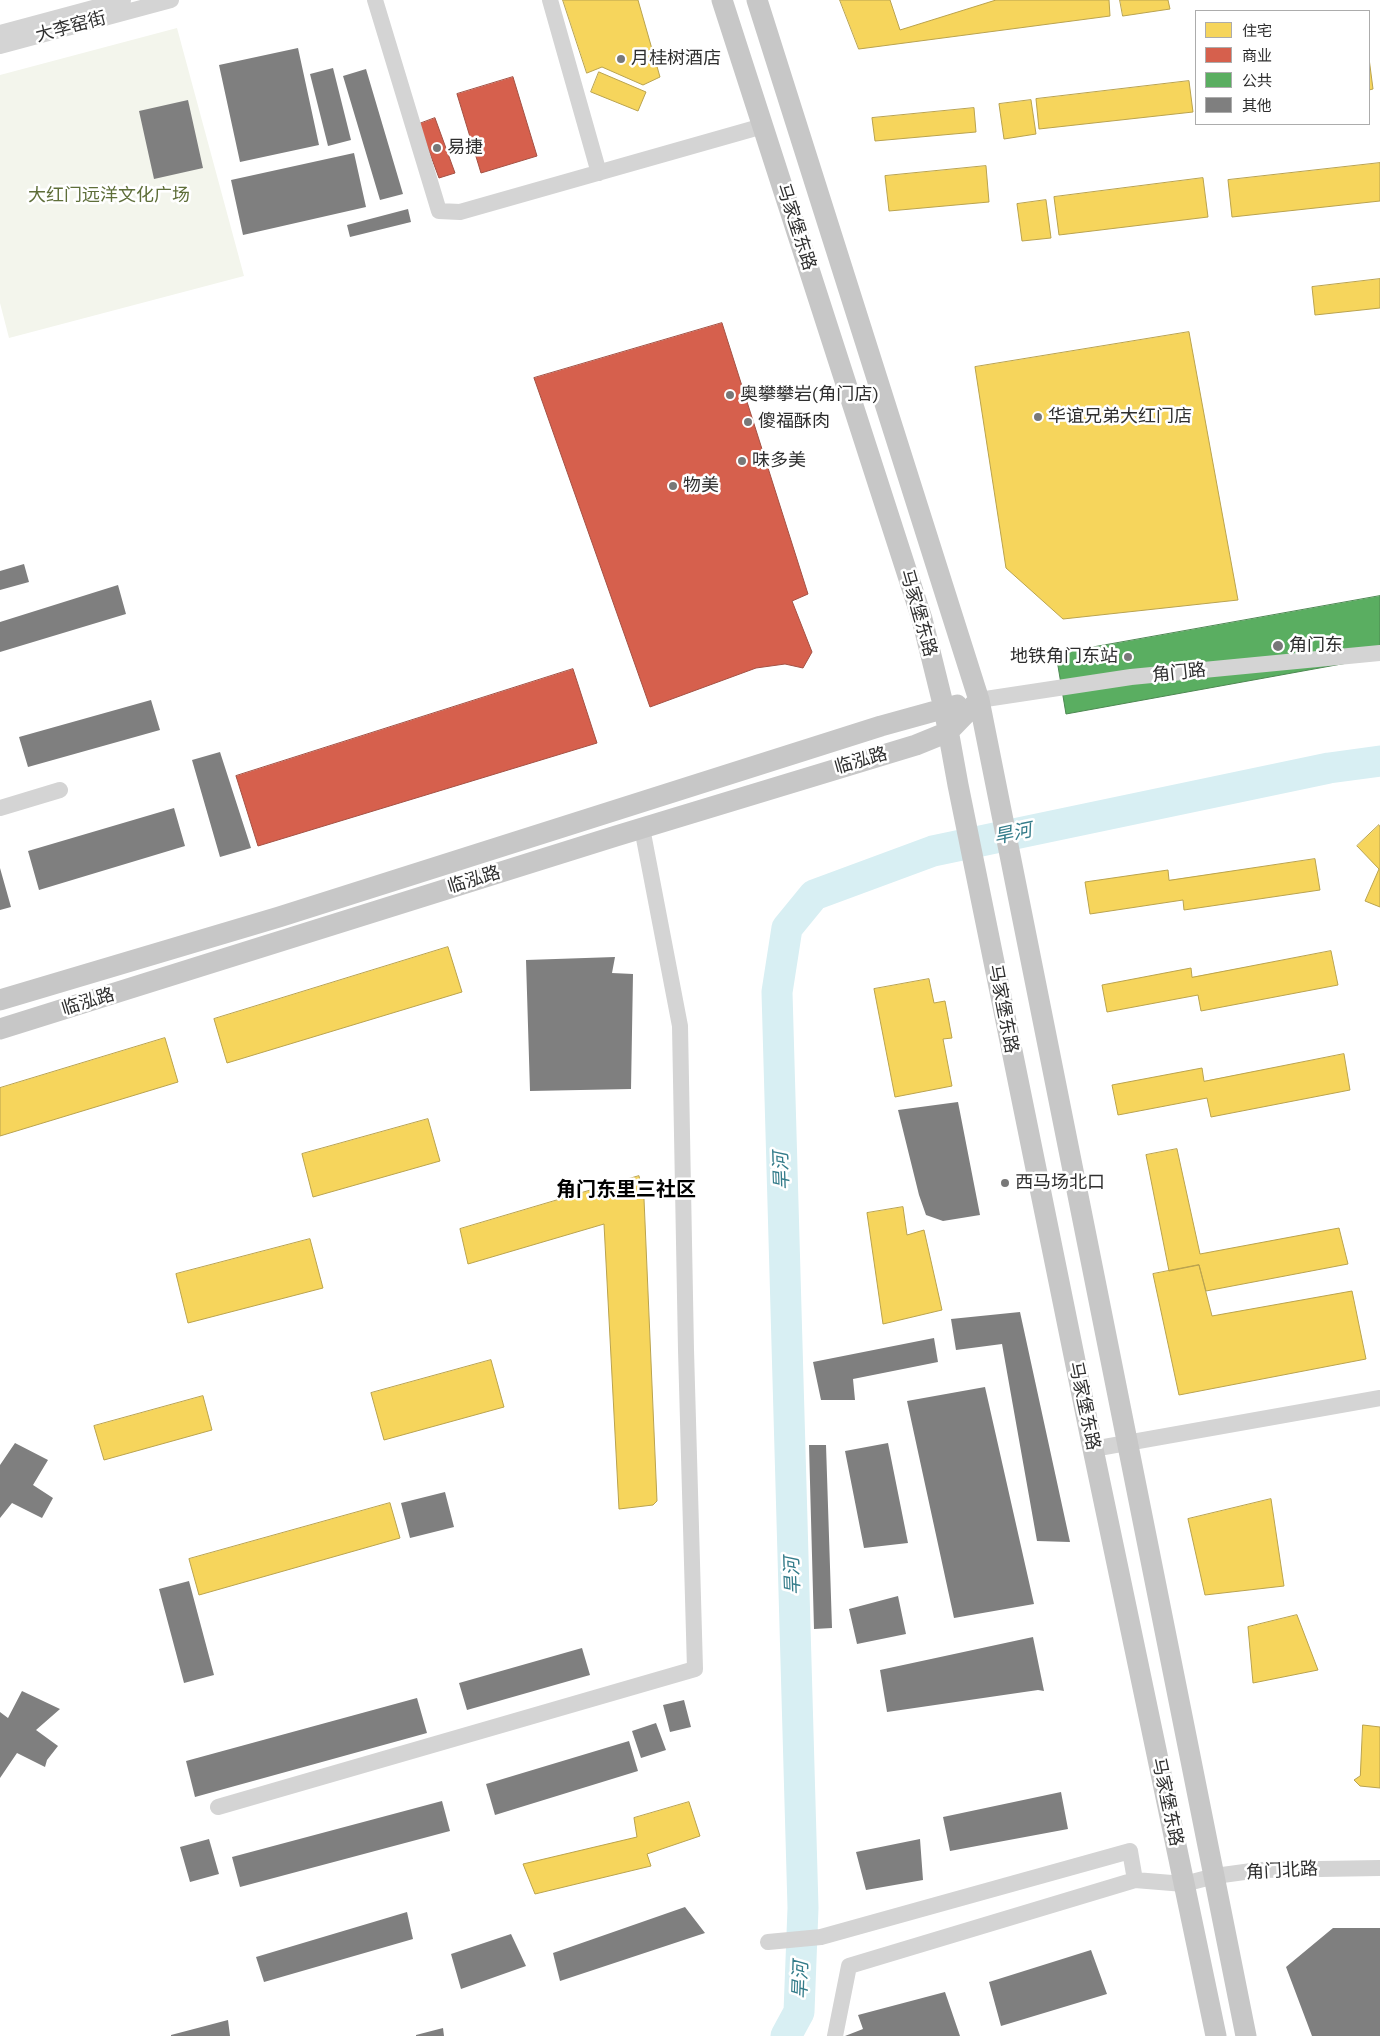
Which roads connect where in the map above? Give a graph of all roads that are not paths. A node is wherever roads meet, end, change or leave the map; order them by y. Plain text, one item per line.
1 (123, 0) edge
2 (171, 0) edge
3 (375, 0) edge
4 (550, 0) edge
5 (722, 0) edge
6 (757, 0) edge
7 (0, 33) edge
8 (0, 46) edge
9 (763, 126) junction
10 (599, 172) junction
11 (1380, 653) edge
12 (979, 700) junction
13 (944, 708) junction
14 (948, 732) junction
15 (60, 790) dead end
16 (0, 808) edge
17 (642, 828) junction
18 (0, 1000) edge
19 (0, 1029) edge
20 (1380, 1398) edge
21 (1127, 1443) junction
22 (1093, 1449) junction
23 (218, 1807) dead end
24 (1380, 1868) edge
25 (1215, 1876) junction
26 (1135, 1880) junction
27 (1184, 1884) junction
28 (768, 1942) dead end
29 (835, 2036) edge
30 (1216, 2036) edge
31 (1246, 2036) edge

1 - 7 street, 大李窑街
2 - 8 street, 大李窑街
3 - 10 street
4 - 10 street
5 - 9 main road, 马家堡东路
6 - 12 main road, 马家堡东路
9 - 10 street
9 - 13 main road, 马家堡东路
11 - 12 street, 角门路
12 - 13 main road, 临泓路
12 - 14 main road
12 - 21 main road, 马家堡东路
13 - 14 main road, 马家堡东路
13 - 18 main road, 临泓路
14 - 17 main road, 临泓路
14 - 22 main road, 马家堡东路
15 - 16 street
17 - 19 main road, 临泓路
17 - 23 street
20 - 21 street
21 - 22 street
21 - 25 main road, 马家堡东路
22 - 27 main road, 马家堡东路
24 - 25 street, 角门北路
25 - 27 street, 角门北路
25 - 31 main road, 马家堡东路
26 - 27 street, 角门北路
26 - 28 street
26 - 29 street
27 - 30 main road, 马家堡东路

